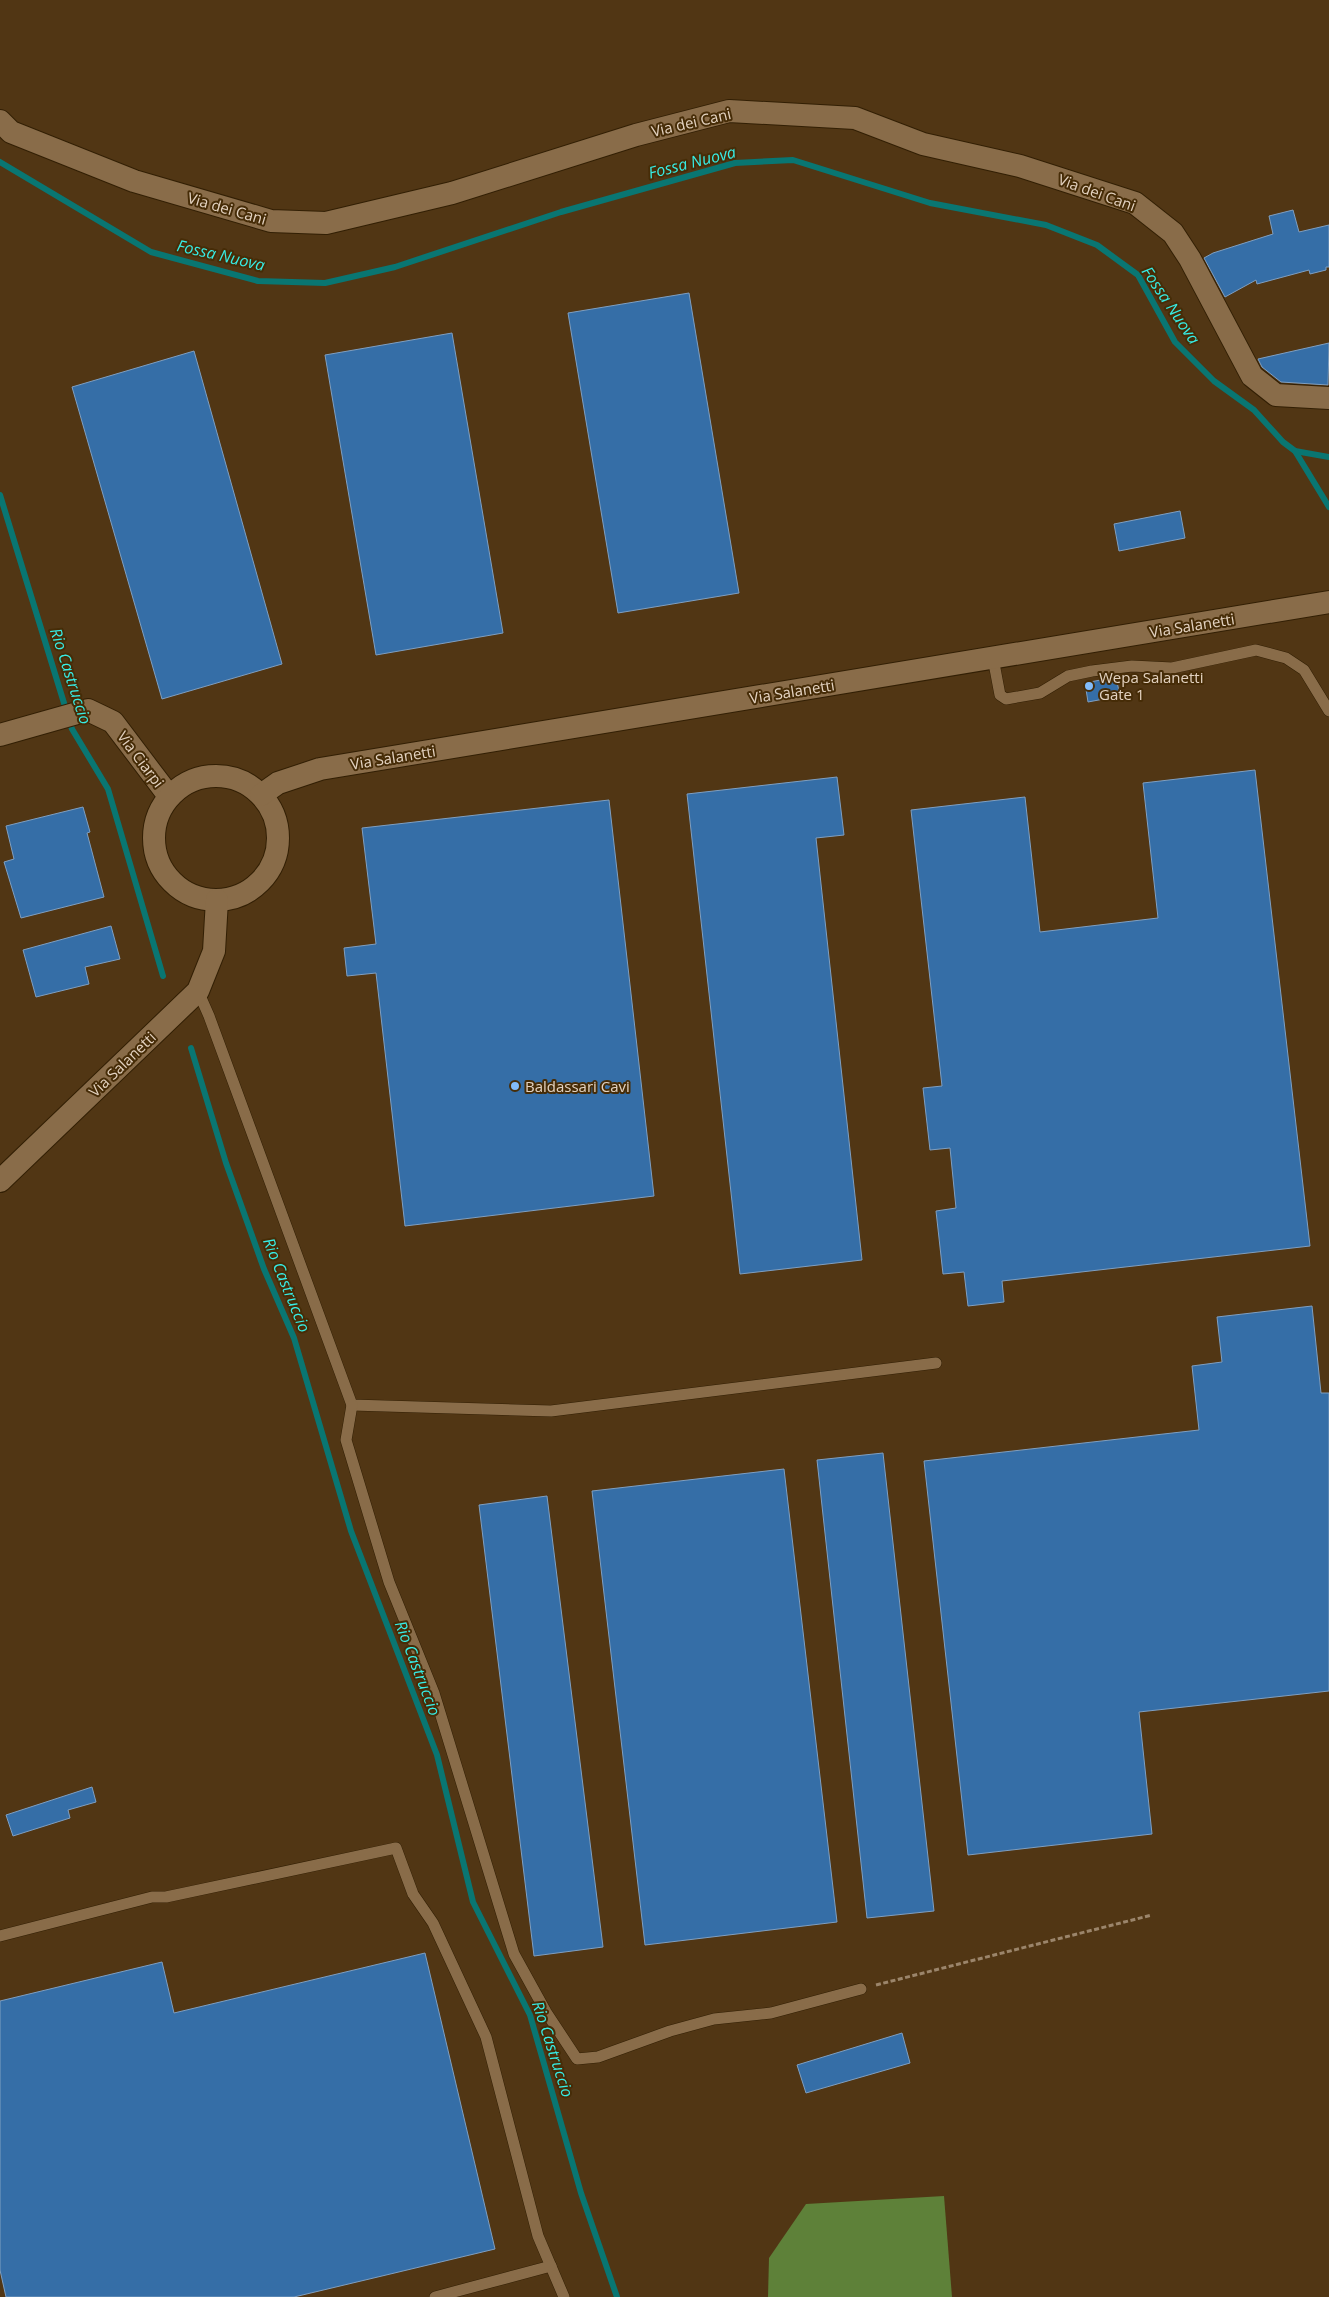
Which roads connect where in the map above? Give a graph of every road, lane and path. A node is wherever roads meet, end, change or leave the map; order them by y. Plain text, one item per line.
1 (0, 122) edge
2 (1329, 398) edge
3 (1329, 602) edge
4 (993, 658) junction
5 (1329, 711) edge
6 (0, 735) edge
7 (261, 795) junction
8 (170, 796) junction
9 (217, 900) junction
10 (198, 991) junction
11 (0, 1182) edge
12 (936, 1363) dead end
13 (352, 1406) junction
14 (1152, 1915) dead end
15 (0, 1936) edge
16 (861, 1989) joint
17 (550, 2266) junction
18 (435, 2297) edge
19 (564, 2297) edge

1 - 2 street, Via dei Cani
3 - 4 street, Via Salanetti
4 - 5 lane
4 - 7 street, Via Salanetti
6 - 8 street, Via Ciarpi
7 - 8 street
7 - 9 street
8 - 9 street
9 - 10 street, Via Salanetti
10 - 11 street, Via Salanetti
10 - 13 lane
12 - 13 lane
13 - 16 lane
14 - 16 path
15 - 17 lane
17 - 18 lane
17 - 19 lane

